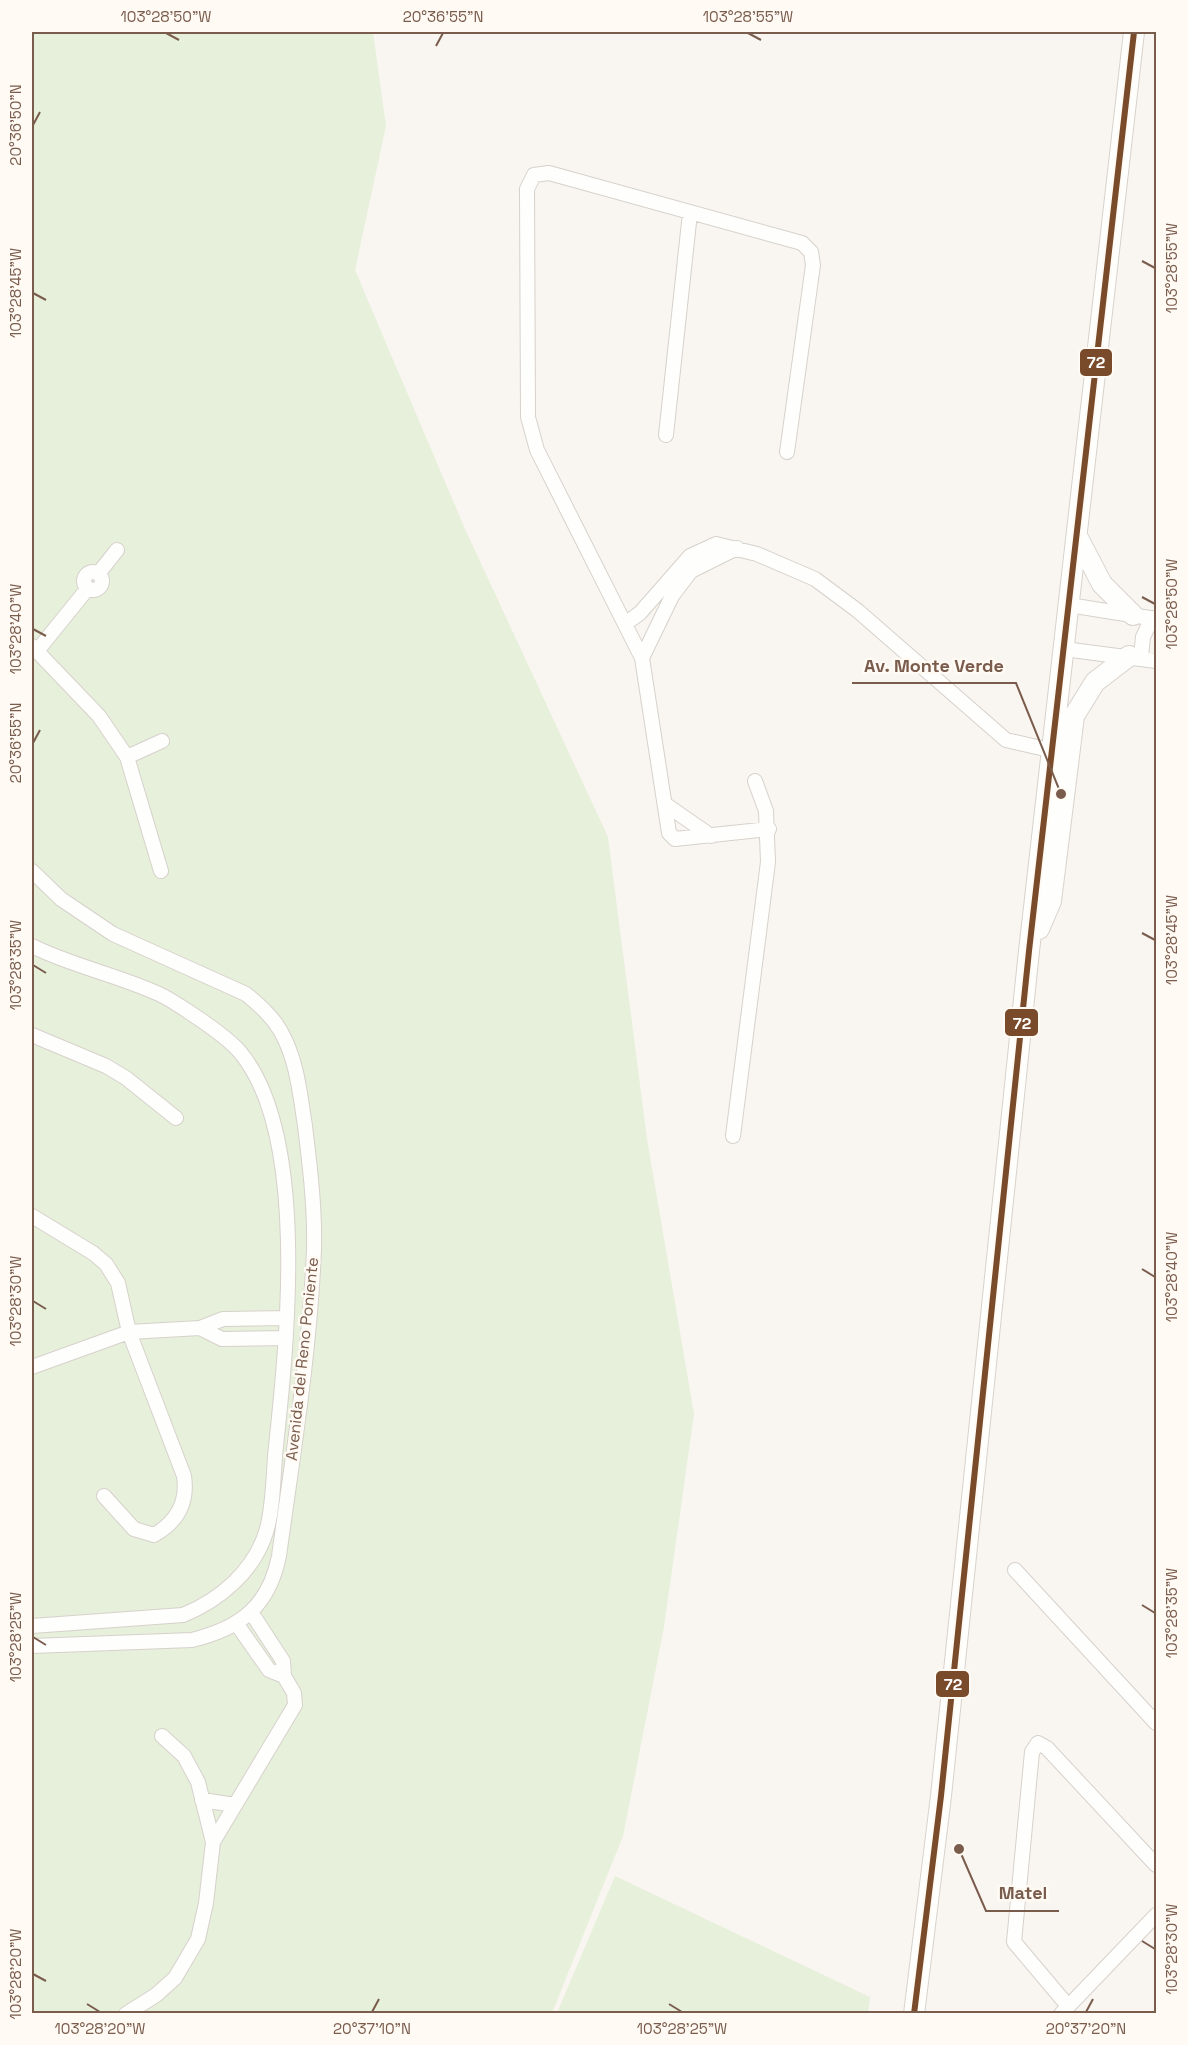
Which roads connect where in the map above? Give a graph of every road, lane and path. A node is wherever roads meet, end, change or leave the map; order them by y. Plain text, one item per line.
1 (1134, 32) edge
2 (690, 213) junction
3 (666, 435) dead end
4 (787, 452) dead end
5 (1078, 538) junction
6 (737, 548) junction
7 (117, 550) dead end
8 (1069, 605) junction
9 (1147, 618) edge
10 (625, 624) junction
11 (34, 648) edge
12 (1064, 649) junction
13 (1135, 657) junction
14 (642, 658) junction
15 (1156, 661) edge
16 (162, 741) dead end
17 (1054, 751) junction
18 (127, 757) junction
19 (755, 781) dead end
20 (665, 804) junction
21 (769, 829) junction
22 (711, 836) junction
23 (32, 871) edge
24 (161, 871) dead end
25 (32, 946) edge
26 (1029, 951) junction
27 (32, 1035) edge
28 (176, 1118) dead end
29 (733, 1136) dead end
30 (32, 1216) edge
31 (287, 1318) junction
32 (200, 1328) junction
33 (129, 1332) junction
34 (286, 1338) junction
35 (32, 1366) edge
36 (104, 1496) dead end
37 (1015, 1570) dead end
38 (251, 1612) junction
39 (236, 1623) junction
40 (32, 1626) edge
41 (32, 1646) edge
42 (284, 1676) junction
43 (1156, 1723) edge
44 (162, 1737) dead end
45 (202, 1800) junction
46 (235, 1805) junction
47 (213, 1842) junction
48 (1156, 1864) edge
49 (1156, 1915) edge
50 (1065, 2010) edge
51 (126, 2013) edge
52 (914, 2013) edge

1 - 5 street
2 - 3 street
2 - 4 street
2 - 10 street
5 - 8 street
5 - 9 street
6 - 10 street
6 - 14 street
6 - 17 street
7 - 11 street
8 - 9 street
8 - 12 street
9 - 13 street
10 - 14 street
11 - 18 street
12 - 13 street
12 - 17 street
13 - 15 street
13 - 26 street
14 - 20 street
16 - 18 street
17 - 26 street
18 - 24 street
19 - 21 street
20 - 22 street
20 - 22 street
21 - 22 street
21 - 29 street
23 - 38 street, Avenida del Reno Poniente
25 - 31 street, Avenida del Reno Poniente
26 - 52 street
27 - 28 street
30 - 33 street
31 - 32 street
31 - 34 street, Avenida del Reno Poniente
32 - 33 street
32 - 34 street
33 - 35 street
33 - 36 street
34 - 40 street, Avenida del Reno Poniente
37 - 43 street
38 - 39 street, Avenida del Reno Poniente
38 - 42 street
39 - 41 street, Avenida del Reno Poniente
39 - 42 street
42 - 46 street
44 - 45 street
45 - 46 street
45 - 47 street
46 - 47 street
47 - 51 street
48 - 50 street
49 - 50 street

